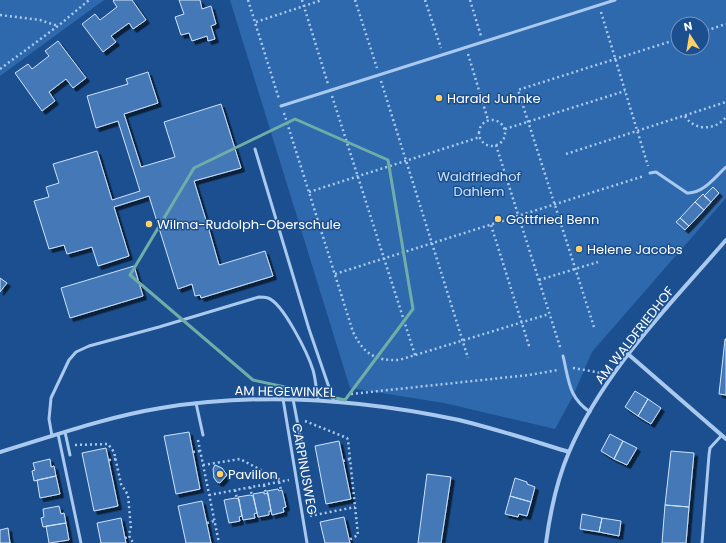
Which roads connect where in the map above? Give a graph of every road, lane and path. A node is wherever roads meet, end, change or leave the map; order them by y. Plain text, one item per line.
1 (89, 0) edge
2 (248, 0) edge
3 (302, 0) edge
4 (322, 0) edge
5 (355, 0) edge
6 (425, 0) edge
7 (470, 0) edge
8 (615, 0) edge
9 (304, 6) junction
10 (0, 15) edge
11 (255, 22) junction
12 (604, 23) dead end
13 (726, 24) edge
14 (58, 26) junction
15 (710, 29) edge
16 (483, 42) junction
17 (670, 42) edge
18 (466, 48) junction
19 (443, 55) junction
20 (615, 59) junction
21 (0, 69) edge
22 (379, 75) junction
23 (330, 91) junction
24 (625, 91) junction
25 (726, 102) edge
26 (282, 106) junction
27 (685, 116) junction
28 (726, 117) edge
29 (488, 120) junction
30 (528, 121) junction
31 (505, 129) junction
32 (637, 132) junction
33 (480, 137) junction
34 (496, 145) junction
35 (255, 149) dead end
36 (566, 154) dead end
37 (406, 161) junction
38 (726, 167) edge
39 (650, 174) junction
40 (358, 176) junction
41 (309, 192) junction
42 (555, 204) junction
43 (519, 216) junction
44 (491, 225) junction
45 (726, 240) edge
46 (433, 243) junction
47 (384, 259) junction
48 (598, 262) dead end
49 (576, 269) junction
50 (335, 274) junction
51 (539, 280) junction
52 (549, 314) junction
53 (522, 322) junction
54 (594, 327) dead end
55 (462, 341) junction
56 (530, 349) dead end
57 (628, 354) junction
58 (415, 355) junction
59 (563, 356) joint
60 (468, 358) dead end
61 (566, 369) junction
62 (602, 373) dead end
63 (332, 396) junction
64 (283, 399) junction
65 (293, 399) junction
66 (318, 400) junction
67 (334, 402) junction
68 (196, 404) junction
69 (590, 412) junction
70 (301, 420) dead end
71 (65, 432) junction
72 (58, 434) junction
73 (202, 435) dead end
74 (52, 436) junction
75 (197, 436) dead end
76 (722, 436) junction
77 (73, 437) dead end
78 (726, 439) edge
79 (302, 446) dead end
80 (200, 451) junction
81 (0, 452) edge
82 (193, 452) dead end
83 (569, 452) junction
84 (70, 455) dead end
85 (116, 459) junction
86 (109, 460) dead end
87 (350, 460) junction
88 (343, 461) dead end
89 (203, 465) junction
90 (296, 478) junction
91 (282, 481) junction
92 (279, 482) junction
93 (264, 484) junction
94 (250, 487) junction
95 (235, 490) junction
96 (281, 490) dead end
97 (266, 494) dead end
98 (209, 495) junction
99 (252, 496) dead end
100 (237, 499) dead end
101 (355, 507) junction
102 (303, 517) junction
103 (214, 521) junction
104 (207, 522) dead end
105 (130, 537) junction
106 (125, 538) dead end
107 (349, 540) dead end
108 (80, 543) edge
109 (134, 543) edge
110 (219, 543) edge
111 (307, 543) edge
112 (546, 543) edge
113 (702, 543) edge

1 - 14 path
2 - 11 path
3 - 9 path
4 - 9 path
5 - 22 path
6 - 19 path
7 - 16 path
8 - 16 lane
9 - 11 path
9 - 23 path
10 - 14 path
11 - 26 path
12 - 20 path
13 - 15 path
14 - 21 path
16 - 18 lane
17 - 20 path
18 - 19 lane
18 - 29 path
19 - 22 lane
20 - 24 path
20 - 30 path
22 - 23 lane
22 - 37 path
23 - 26 lane
23 - 40 path
24 - 30 path
24 - 32 path
25 - 27 path
26 - 41 path
27 - 28 path
27 - 32 path
29 - 31 path
29 - 33 path
30 - 31 path
30 - 42 path
31 - 34 path
32 - 36 path
32 - 39 path
33 - 34 path
33 - 37 path
34 - 43 path
35 - 63 lane
37 - 40 path
37 - 46 path
38 - 39 lane
39 - 42 path
40 - 41 path
40 - 47 path
41 - 50 path
42 - 43 path
42 - 49 path
43 - 44 path
43 - 51 path
44 - 46 path
44 - 53 path
45 - 57 street, AM WALDFRIEDHOF
46 - 47 path
46 - 55 path
47 - 50 path
47 - 58 path
48 - 49 path
49 - 51 path
49 - 54 path
50 - 58 path
51 - 52 path
52 - 53 path
52 - 59 path
53 - 55 path
53 - 56 path
55 - 58 path
55 - 60 path
57 - 69 street, AM WALDFRIEDHOF
57 - 76 street
59 - 61 lane
61 - 62 path
61 - 63 path
61 - 69 lane
63 - 67 lane
64 - 65 street, AM HEGEWINKEL
64 - 68 street, AM HEGEWINKEL
64 - 90 lane, CARPINUSWEG
65 - 66 street, AM HEGEWINKEL
65 - 79 lane
66 - 67 street, AM HEGEWINKEL
66 - 74 lane
67 - 83 street, AM HEGEWINKEL
68 - 71 street, AM HEGEWINKEL
68 - 73 lane
69 - 83 street, AM WALDFRIEDHOF
70 - 87 path
71 - 72 street, AM HEGEWINKEL
71 - 84 lane
72 - 74 street, AM HEGEWINKEL
72 - 108 lane
74 - 81 street, AM HEGEWINKEL
75 - 80 path
76 - 78 street
76 - 113 lane
77 - 85 path
80 - 82 path
80 - 89 path
83 - 112 street, AM WALDFRIEDHOF
85 - 86 path
85 - 105 path
87 - 88 path
87 - 101 path
89 - 91 path
89 - 98 path
90 - 91 path
90 - 102 lane, CARPINUSWEG
91 - 92 path
92 - 93 path
92 - 96 path
93 - 94 path
93 - 97 path
94 - 95 path
94 - 99 path
95 - 98 path
95 - 100 path
98 - 103 path
101 - 102 path
101 - 107 path
102 - 111 lane, CARPINUSWEG
103 - 104 path
103 - 110 path
105 - 106 path
105 - 109 path

